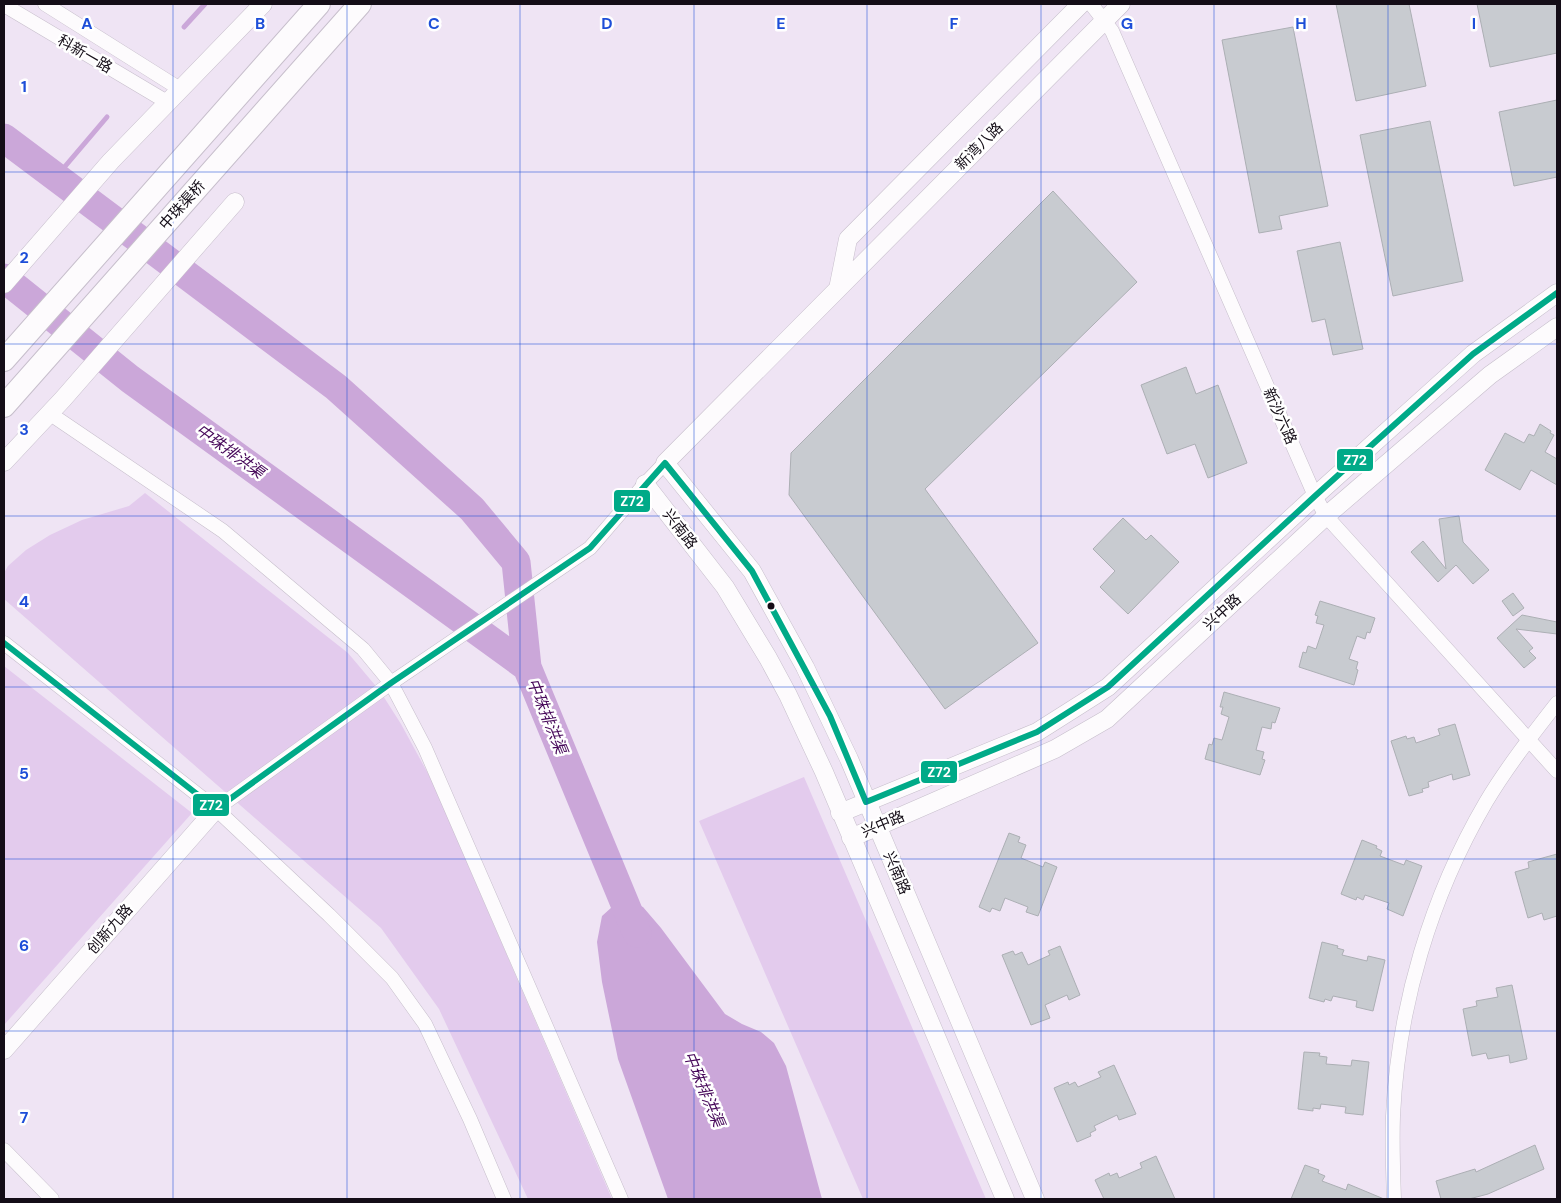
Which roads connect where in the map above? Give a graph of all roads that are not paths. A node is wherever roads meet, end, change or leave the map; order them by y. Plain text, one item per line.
1 (45, 4) edge
2 (263, 4) edge
3 (319, 4) edge
4 (360, 4) edge
5 (1081, 4) edge
6 (1091, 4) edge
7 (1121, 4) edge
8 (4, 5) edge
9 (1104, 21) junction
10 (180, 88) junction
11 (168, 102) junction
12 (235, 202) dead end
13 (4, 284) edge
14 (838, 289) junction
15 (1557, 293) edge
16 (1557, 327) edge
17 (4, 360) edge
18 (4, 406) edge
19 (48, 413) junction
20 (4, 462) edge
21 (665, 463) junction
22 (645, 484) junction
23 (1315, 496) junction
24 (1326, 516) junction
25 (4, 643) edge
26 (391, 683) junction
27 (1557, 703) edge
28 (1528, 739) junction
29 (1557, 771) edge
30 (866, 802) junction
31 (216, 809) junction
32 (840, 812) junction
33 (877, 826) junction
34 (851, 838) junction
35 (4, 1050) edge
36 (4, 1150) edge
37 (52, 1199) edge
38 (504, 1199) edge
39 (621, 1199) edge
40 (1005, 1199) edge
41 (1035, 1199) edge
42 (1394, 1199) edge

1 - 10 street, 科新一路
2 - 10 street
3 - 17 highway, 中珠渠桥
4 - 18 highway, 中珠渠桥
5 - 14 street, 新湾八路
6 - 9 street, 新沙六路
7 - 9 street, 新湾八路
8 - 11 street, 科新一路
9 - 14 street, 新湾八路
9 - 23 street, 新沙六路
10 - 11 street
11 - 13 street
12 - 19 street
14 - 21 street, 新湾八路
15 - 23 street, 兴中路
16 - 24 street, 兴中路
19 - 20 street
19 - 26 street
21 - 22 street
21 - 30 street, 兴南路
22 - 26 street
22 - 32 street, 兴南路
23 - 24 street, 新沙六路
23 - 30 street, 兴中路
24 - 28 street, 新沙六路
24 - 33 street, 兴中路
25 - 31 street
26 - 31 street
26 - 39 street
27 - 28 street
28 - 29 street, 新沙六路
28 - 42 street
30 - 32 street, 兴中路
30 - 33 street, 兴南路
31 - 35 street, 创新九路
31 - 38 street
32 - 34 street, 兴南路
33 - 34 street, 兴中路
33 - 41 street, 兴南路
34 - 40 street, 兴南路
36 - 37 street

